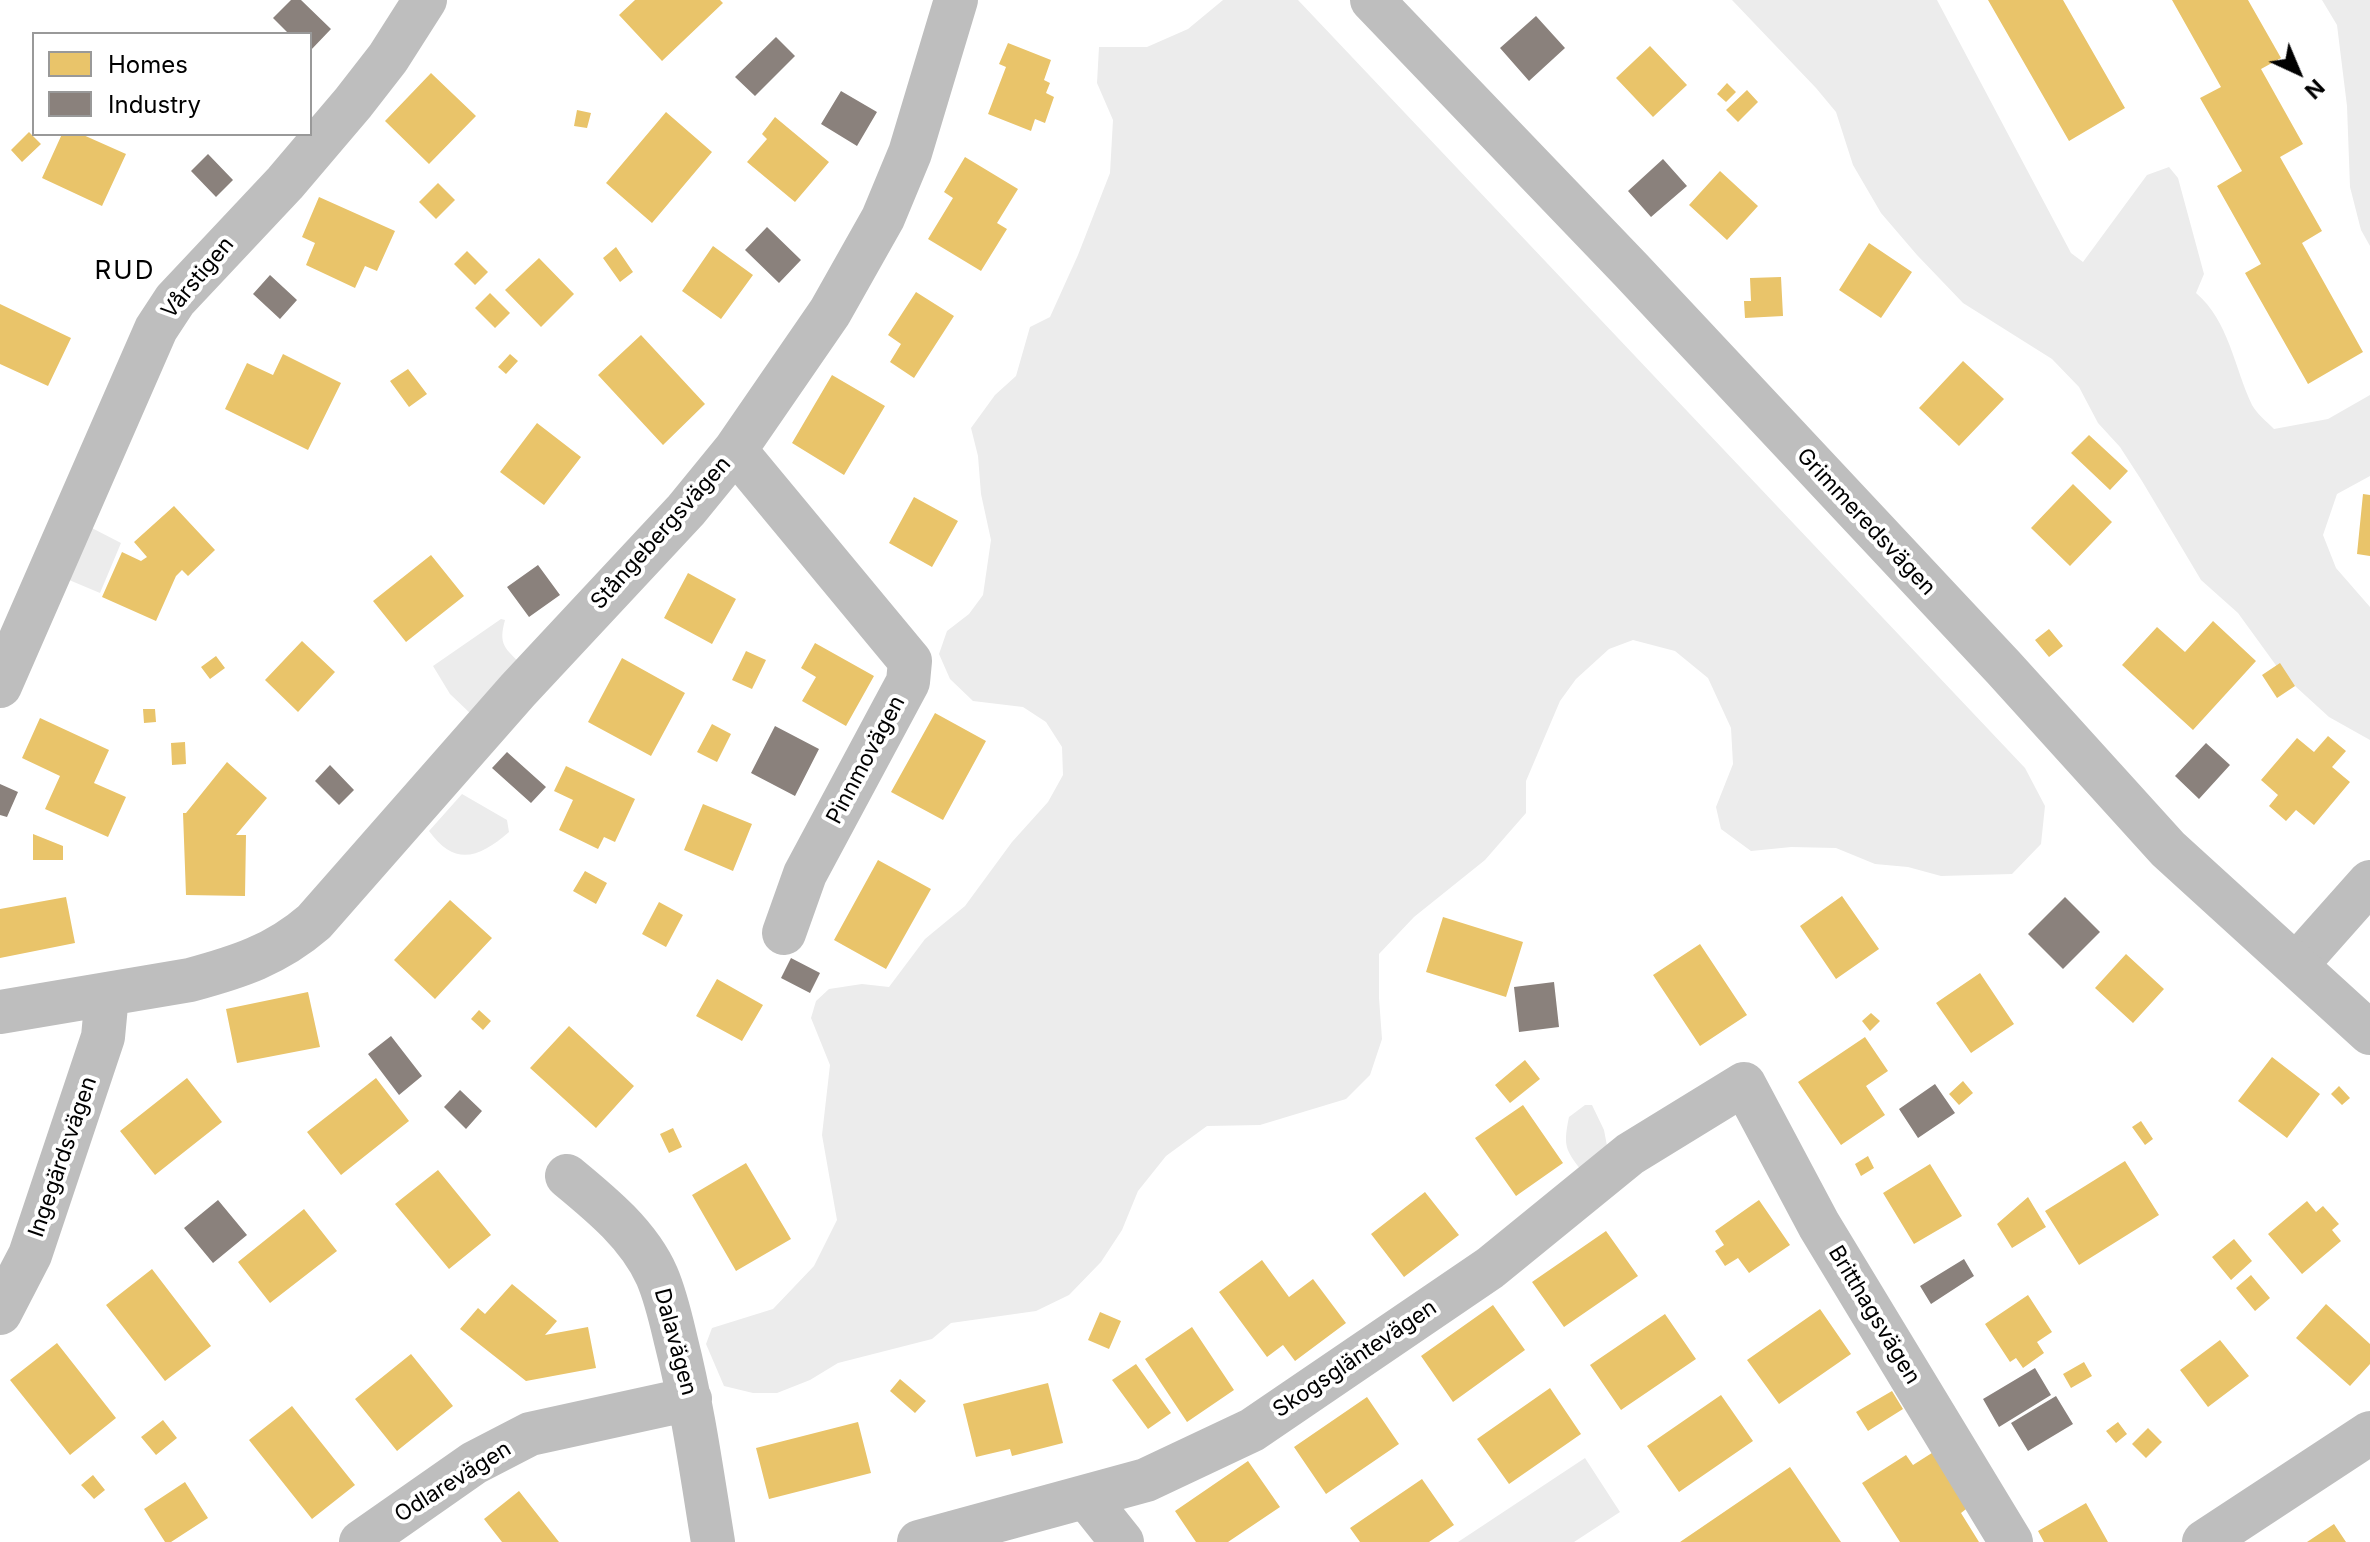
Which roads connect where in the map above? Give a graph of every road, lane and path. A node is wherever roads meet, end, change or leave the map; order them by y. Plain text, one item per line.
1 (425, 0) edge
2 (956, 0) edge
3 (1372, 0) edge
4 (735, 450) junction
5 (0, 686) edge
6 (2370, 882) edge
7 (784, 933) dead end
8 (2297, 964) junction
9 (107, 995) junction
10 (0, 1012) edge
11 (2370, 1033) edge
12 (1744, 1084) joint
13 (567, 1176) dead end
14 (0, 1313) edge
15 (690, 1399) junction
16 (2370, 1433) edge
17 (1087, 1498) junction
18 (361, 1542) edge
19 (713, 1542) edge
20 (919, 1542) edge
21 (1122, 1542) edge
22 (2011, 1542) edge
23 (2204, 1542) edge

1 - 5 street, Vårstigen
2 - 4 street, Stångebergsvägen
3 - 8 street, Grimmeredsvägen
4 - 7 street, Pinnmovägen
4 - 9 street, Stångebergsvägen
6 - 8 street
8 - 11 street, Grimmeredsvägen
9 - 10 street
9 - 14 street, Ingegärdsvägen
12 - 17 street, Skogsgläntevägen
12 - 22 street, Britthagsvägen
13 - 15 street, Dalavägen
15 - 18 street, Odlarevägen
15 - 19 street, Dalavägen
16 - 23 street
17 - 20 street, Skogsgläntevägen
17 - 21 street

